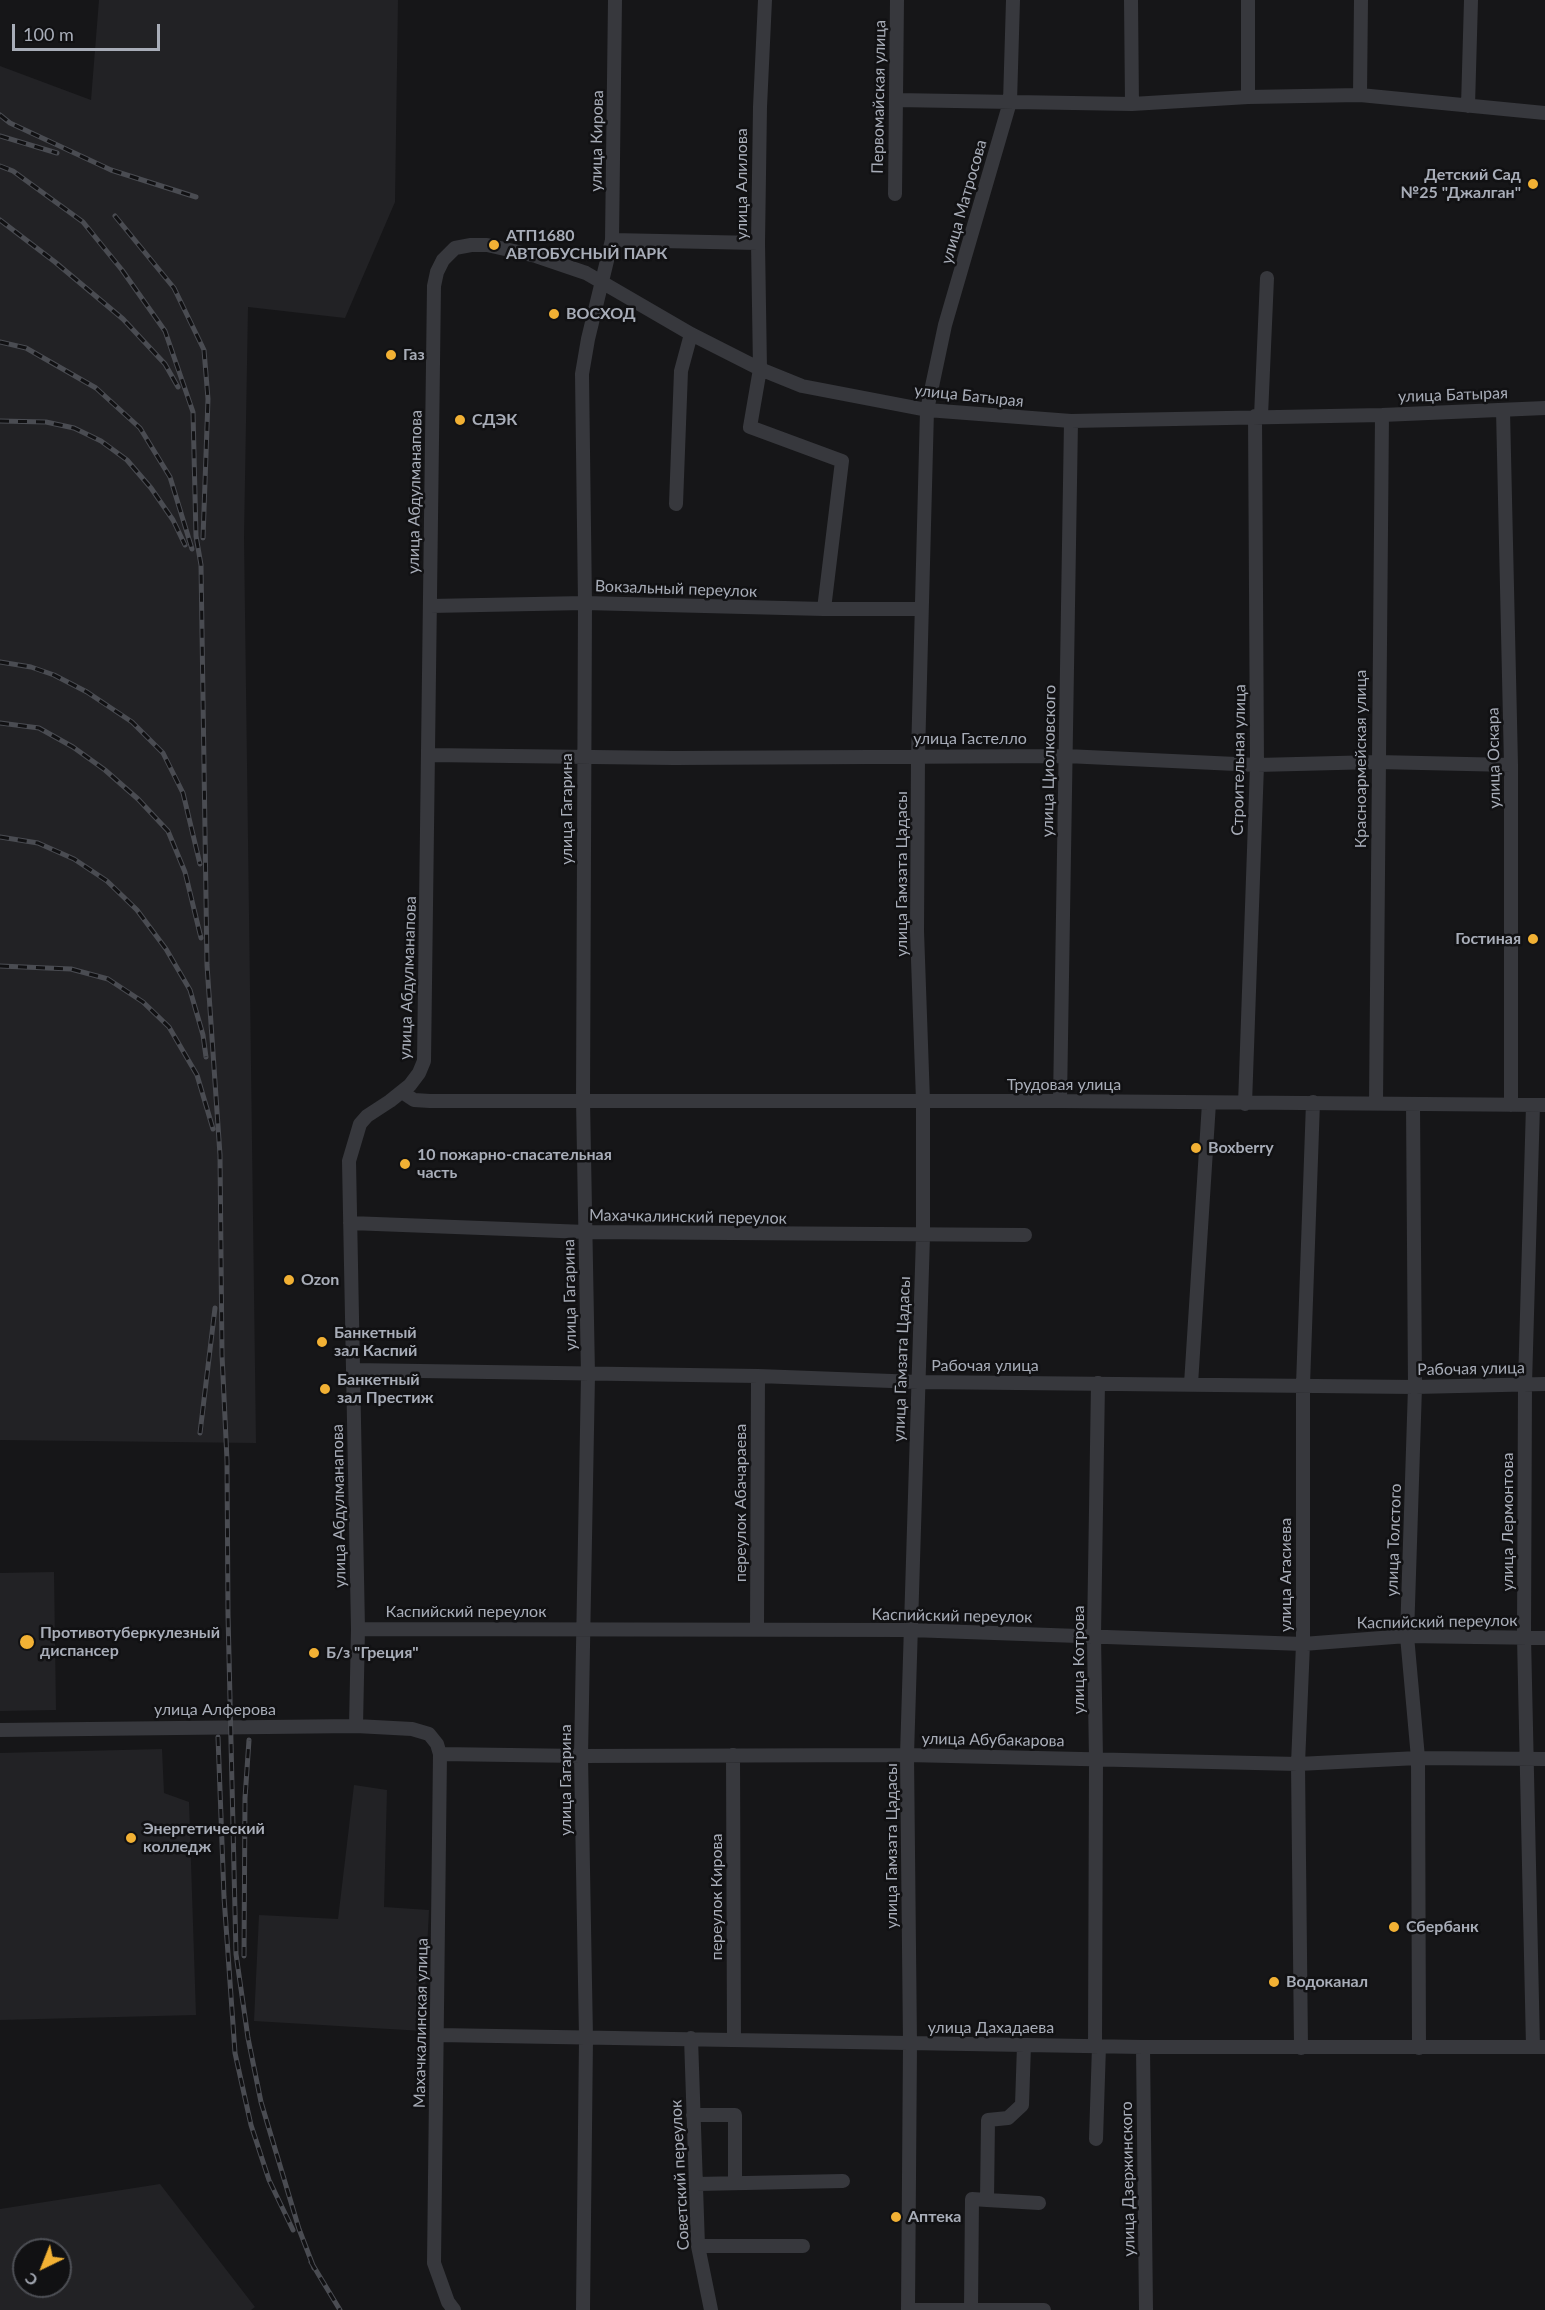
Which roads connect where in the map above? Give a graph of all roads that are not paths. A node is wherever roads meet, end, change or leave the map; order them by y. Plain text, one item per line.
1 (615, 0) edge
2 (765, 0) edge
3 (897, 0) edge
4 (1013, 0) edge
5 (1131, 0) edge
6 (1248, 0) edge
7 (1361, 0) edge
8 (1471, 0) edge
9 (1360, 95) junction
10 (1248, 97) junction
11 (896, 100) junction
12 (1010, 102) junction
13 (1132, 104) junction
14 (1468, 106) junction
15 (1545, 113) edge
16 (895, 194) dead end
17 (612, 240) junction
18 (758, 243) junction
19 (437, 272) joint
20 (1267, 278) dead end
21 (603, 282) junction
22 (691, 334) junction
23 (760, 369) junction
24 (1545, 408) edge
25 (927, 410) junction
26 (1503, 410) junction
27 (1382, 415) junction
28 (1258, 416) junction
29 (1071, 421) junction
30 (676, 504) dead end
31 (585, 603) junction
32 (430, 606) junction
33 (824, 609) junction
34 (921, 609) junction
35 (429, 755) junction
36 (918, 756) junction
37 (1066, 756) junction
38 (583, 757) junction
39 (1377, 762) junction
40 (1257, 765) junction
41 (1511, 765) junction
42 (402, 1092) junction
43 (583, 1100) junction
44 (923, 1101) junction
45 (1060, 1101) junction
46 (1313, 1102) junction
47 (1209, 1103) junction
48 (1376, 1103) junction
49 (1245, 1104) junction
50 (1413, 1104) junction
51 (1511, 1105) junction
52 (1539, 1105) edge
53 (350, 1223) junction
54 (586, 1233) junction
55 (1025, 1235) dead end
56 (923, 1236) junction
57 (353, 1370) junction
58 (588, 1375) junction
59 (758, 1376) junction
60 (918, 1382) junction
61 (1098, 1383) junction
62 (1191, 1384) junction
63 (1524, 1384) junction
64 (1545, 1384) edge
65 (1303, 1385) junction
66 (1415, 1387) junction
67 (585, 1628) junction
68 (358, 1629) junction
69 (757, 1629) junction
70 (910, 1630) junction
71 (1094, 1636) junction
72 (1407, 1636) junction
73 (1524, 1637) junction
74 (1545, 1638) edge
75 (1303, 1644) junction
76 (356, 1726) junction
77 (0, 1730) edge
78 (429, 1734) joint
79 (440, 1754) junction
80 (733, 1755) junction
81 (907, 1755) junction
82 (581, 1756) junction
83 (1418, 1758) junction
84 (1096, 1759) junction
85 (1528, 1759) junction
86 (1545, 1759) edge
87 (1298, 1764) junction
88 (438, 2035) junction
89 (586, 2038) junction
90 (691, 2038) junction
91 (734, 2039) junction
92 (910, 2044) junction
93 (1024, 2045) junction
94 (1097, 2046) junction
95 (1143, 2047) junction
96 (1539, 2047) edge
97 (1301, 2048) junction
98 (1419, 2048) junction
99 (693, 2115) junction
100 (1096, 2139) dead end
101 (843, 2181) dead end
102 (735, 2183) junction
103 (696, 2184) junction
104 (987, 2200) junction
105 (1039, 2203) dead end
106 (698, 2246) junction
107 (803, 2246) dead end
108 (446, 2307) edge
109 (970, 2309) edge
110 (583, 2310) edge
111 (711, 2310) edge
112 (909, 2310) edge
113 (1044, 2310) edge
114 (1146, 2310) edge

1 - 17 street, улица Кирова
2 - 18 street, улица Алилова
3 - 11 street, Первомайская улица
4 - 12 street, улица Матросова
5 - 13 street
6 - 10 street
7 - 9 street
8 - 14 street
9 - 10 street
9 - 14 street
10 - 13 street
11 - 12 street
11 - 16 street, Первомайская улица
12 - 13 street
12 - 25 street, улица Матросова
14 - 15 street
17 - 18 street
17 - 21 street, улица Кирова
18 - 23 street, улица Алилова
19 - 21 street, улица Батырая
19 - 32 street, улица Абдулманапова
20 - 28 street, Строительная улица
21 - 22 street, улица Батырая
21 - 31 street, улица Гагарина
22 - 23 street, улица Батырая
22 - 30 street
23 - 25 street, улица Батырая
23 - 33 street, улица Алилова
24 - 26 street, улица Батырая
25 - 29 street, улица Батырая
25 - 34 street, улица Гамзата Цадасы
26 - 27 street, улица Батырая
26 - 41 street, улица Оскара
27 - 28 street, улица Батырая
27 - 39 street, Красноармейская улица
28 - 29 street, улица Батырая
28 - 40 street, Строительная улица
29 - 37 street, улица Циолковского
31 - 32 street, Вокзальный переулок
31 - 33 street, Вокзальный переулок
31 - 38 street, улица Гагарина
32 - 35 street, улица Абдулманапова
33 - 34 street, Вокзальный переулок
34 - 36 street, улица Гамзата Цадасы
35 - 38 street, улица Гастелло
35 - 42 street, улица Абдулманапова
36 - 37 street, улица Гастелло
36 - 38 street, улица Гастелло
36 - 44 street, улица Гамзата Цадасы
37 - 40 street, улица Гастелло
37 - 45 street, улица Циолковского
38 - 43 street, улица Гагарина
39 - 40 street, улица Гастелло
39 - 41 street, улица Гастелло
39 - 48 street, Красноармейская улица
40 - 49 street, Строительная улица
41 - 51 street, улица Оскара
42 - 43 street, Трудовая улица
42 - 53 street, улица Абдулманапова
43 - 44 street, Трудовая улица
43 - 54 street, улица Гагарина
44 - 45 street, Трудовая улица
44 - 56 street, улица Гамзата Цадасы
45 - 47 street, Трудовая улица
46 - 48 street, Трудовая улица
46 - 49 street, Трудовая улица
46 - 65 street, улица Агасиева
47 - 49 street, Трудовая улица
47 - 62 street
48 - 50 street, Трудовая улица
50 - 51 street, Трудовая улица
50 - 66 street, улица Толстого
51 - 52 street, Трудовая улица
52 - 63 street, улица Лермонтова
53 - 54 street, Махачкалинский переулок
53 - 57 street, улица Абдулманапова
54 - 56 street, Махачкалинский переулок
54 - 58 street, улица Гагарина
55 - 56 street, Махачкалинский переулок
56 - 60 street, улица Гамзата Цадасы
57 - 58 street, Рабочая улица
57 - 68 street, улица Абдулманапова
58 - 59 street, Рабочая улица
58 - 67 street, улица Гагарина
59 - 60 street, Рабочая улица
59 - 69 street, переулок Абачараева
60 - 61 street, Рабочая улица
60 - 70 street, улица Гамзата Цадасы
61 - 62 street, Рабочая улица
61 - 71 street, улица Котрова
62 - 65 street, Рабочая улица
63 - 64 street, Рабочая улица
63 - 66 street, Рабочая улица
63 - 73 street, улица Лермонтова
65 - 66 street, Рабочая улица
65 - 75 street, улица Агасиева
66 - 72 street, улица Толстого
67 - 68 street, Каспийский переулок
67 - 69 street, Каспийский переулок
67 - 82 street, улица Гагарина
68 - 76 street, улица Абдулманапова
69 - 70 street, Каспийский переулок
70 - 71 street, Каспийский переулок
70 - 81 street, улица Гамзата Цадасы
71 - 75 street, Каспийский переулок
71 - 84 street, улица Котрова
72 - 73 street, Каспийский переулок
72 - 75 street, Каспийский переулок
72 - 83 street, улица Толстого
73 - 74 street, Каспийский переулок
73 - 85 street, улица Лермонтова
75 - 87 street, улица Агасиева
76 - 77 street, улица Алферова
76 - 78 street, улица Алферова
78 - 79 street, Махачкалинская улица
79 - 82 street, улица Абубакарова
79 - 88 street, Махачкалинская улица
80 - 81 street, улица Абубакарова
80 - 82 street, улица Абубакарова
80 - 91 street, переулок Кирова
81 - 84 street, улица Абубакарова
81 - 92 street, улица Гамзата Цадасы
82 - 89 street, улица Гагарина
83 - 85 street, улица Абубакарова
83 - 87 street, улица Абубакарова
83 - 98 street, улица Толстого
84 - 87 street, улица Абубакарова
84 - 94 street, улица Котрова
85 - 86 street, улица Абубакарова
85 - 96 street, улица Лермонтова
87 - 97 street, улица Агасиева
88 - 89 street, улица Дахадаева
88 - 108 street, Махачкалинская улица
89 - 90 street, улица Дахадаева
89 - 110 street, улица Гагарина
90 - 91 street, улица Дахадаева
90 - 99 street, Советский переулок
91 - 92 street, улица Дахадаева
92 - 93 street, улица Дахадаева
92 - 112 street, улица Гамзата Цадасы
93 - 94 street, улица Дахадаева
93 - 104 street
94 - 95 street, улица Дахадаева
94 - 100 street, улица Котрова
95 - 97 street, улица Дахадаева
95 - 114 street, улица Дзержинского
96 - 98 street, улица Дахадаева
97 - 98 street, улица Дахадаева
99 - 102 street
99 - 103 street, Советский переулок
101 - 102 street
102 - 103 street
103 - 106 street, Советский переулок
104 - 105 street
104 - 109 street
106 - 107 street
106 - 111 street, Советский переулок
109 - 112 street
109 - 113 street

